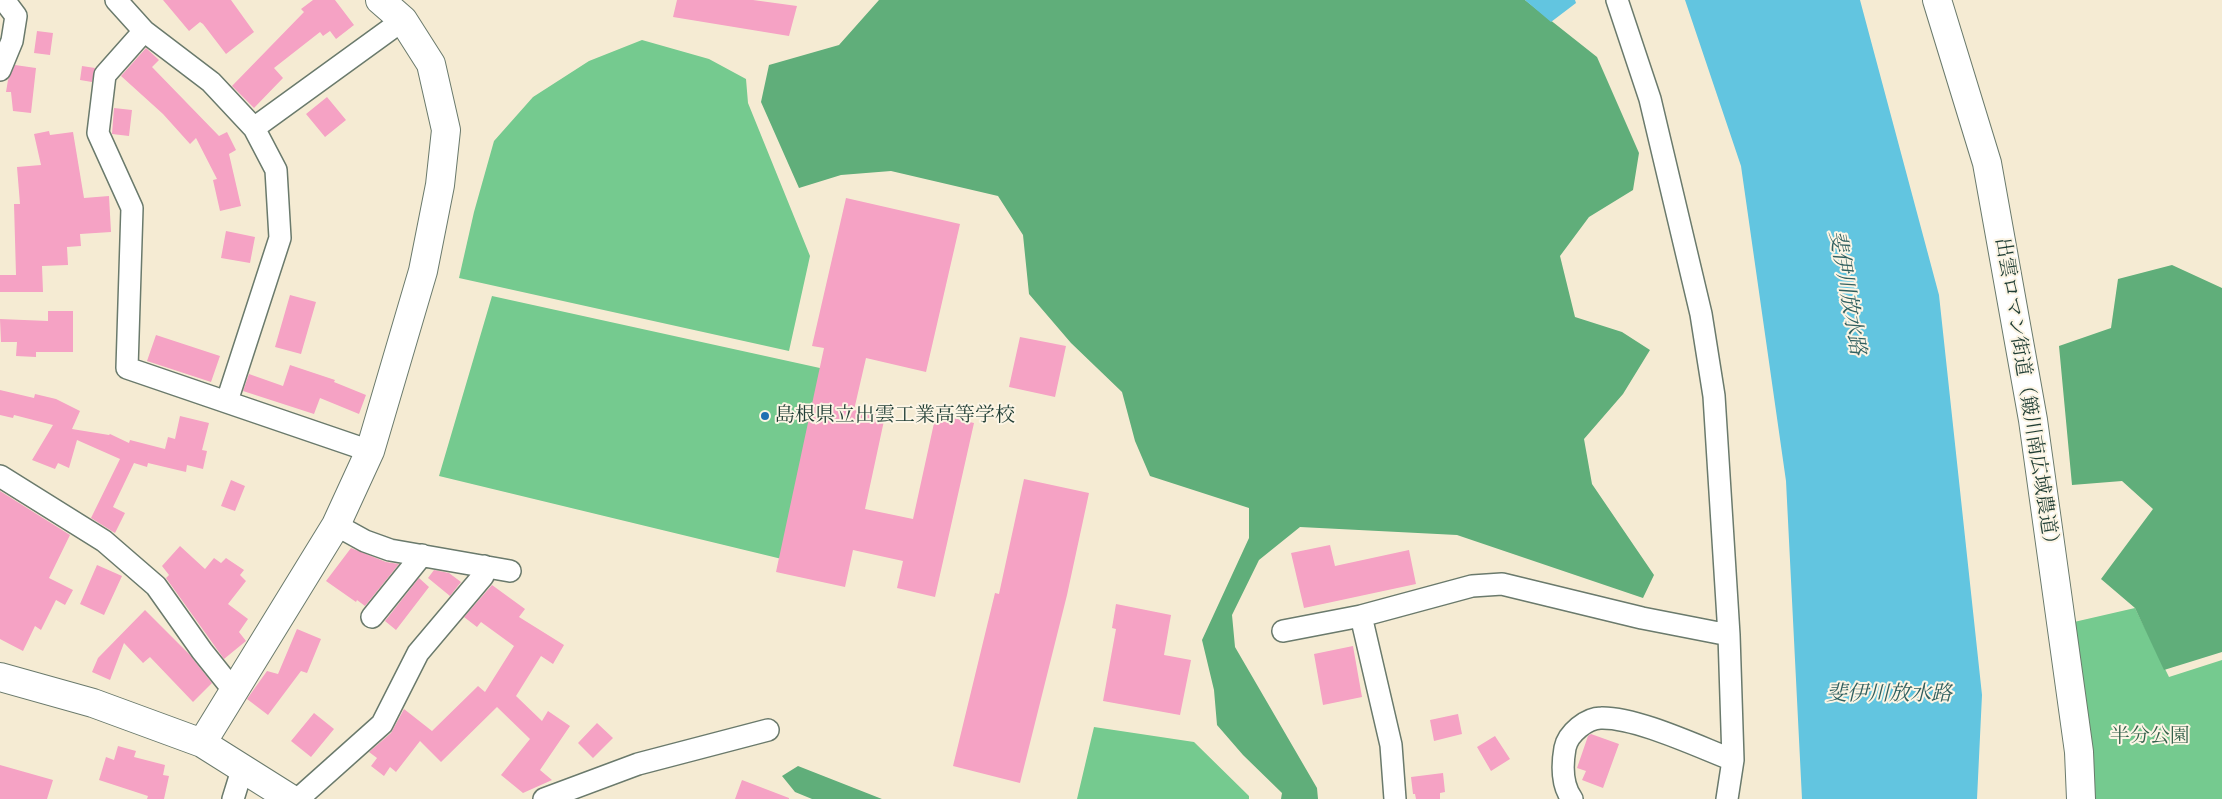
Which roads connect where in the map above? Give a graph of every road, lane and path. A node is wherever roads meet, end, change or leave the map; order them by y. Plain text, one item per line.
1 (4, 0) edge
2 (116, 0) edge
3 (380, 0) edge
4 (1617, 0) edge
5 (1937, 0) edge
6 (404, 20) junction
7 (144, 31) junction
8 (0, 70) edge
9 (254, 128) junction
10 (227, 401) junction
11 (370, 451) junction
12 (0, 476) edge
13 (336, 525) junction
14 (422, 555) junction
15 (484, 566) junction
16 (510, 571) dead end
17 (1361, 616) junction
18 (372, 617) dead end
19 (1283, 630) dead end
20 (1729, 635) junction
21 (0, 677) edge
22 (234, 691) junction
23 (768, 730) dead end
24 (202, 744) junction
25 (1733, 760) junction
26 (242, 770) junction
27 (233, 799) edge
28 (291, 799) edge
29 (298, 799) edge
30 (544, 799) edge
31 (1395, 799) edge
32 (1572, 799) edge
33 (1727, 799) edge
34 (2081, 799) edge

1 - 8 street
2 - 7 street
3 - 6 street
4 - 20 street
5 - 34 street, 出雲ロマン街道（簸川南広域農道）
6 - 9 street
6 - 11 street
7 - 9 street
7 - 10 street
9 - 10 street
10 - 11 street
11 - 13 street
12 - 22 street
13 - 14 street
13 - 22 street
14 - 15 street
14 - 18 street
15 - 16 street
15 - 29 street
17 - 19 street
17 - 20 street
17 - 31 street
20 - 25 street
21 - 24 street
22 - 24 street
23 - 30 street
24 - 26 street
25 - 32 street
25 - 33 street
26 - 27 street
26 - 28 street

